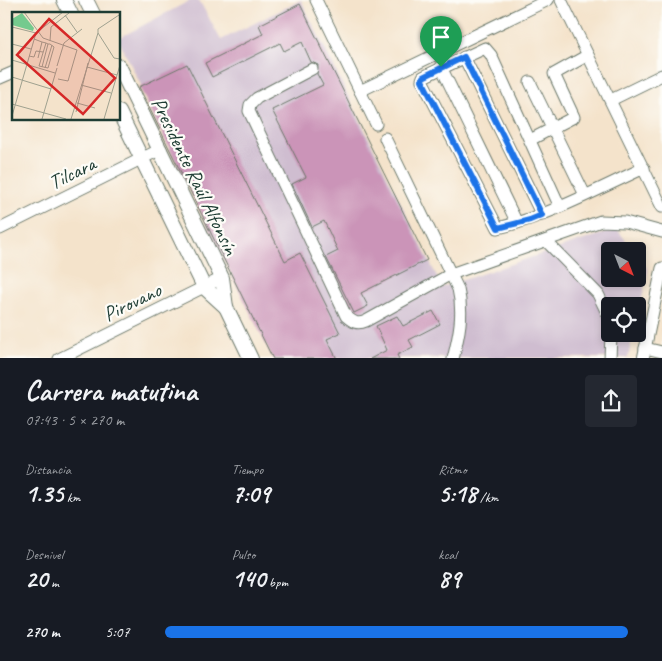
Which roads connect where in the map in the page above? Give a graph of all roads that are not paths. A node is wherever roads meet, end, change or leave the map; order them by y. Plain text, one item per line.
1 (64, 0) edge
2 (86, 0) edge
3 (316, 0) edge
4 (548, 0) edge
5 (561, 0) edge
6 (70, 12) edge
7 (91, 12) edge
8 (588, 55) junction
9 (464, 57) junction
10 (441, 67) junction
11 (120, 68) edge
12 (312, 68) dead end
13 (12, 73) edge
14 (662, 75) edge
15 (0, 78) edge
16 (530, 82) dead end
17 (360, 91) junction
18 (611, 100) junction
19 (120, 114) edge
20 (376, 124) dead end
21 (553, 128) junction
22 (385, 138) dead end
23 (530, 140) junction
24 (161, 149) junction
25 (142, 159) junction
26 (644, 168) junction
27 (585, 195) junction
28 (560, 206) junction
29 (662, 207) edge
30 (542, 215) junction
31 (517, 223) junction
32 (0, 229) edge
33 (662, 232) edge
34 (546, 241) junction
35 (662, 268) edge
36 (451, 274) junction
37 (222, 278) junction
38 (204, 287) junction
39 (601, 300) edge
40 (226, 306) junction
41 (611, 342) edge
42 (662, 352) edge
43 (644, 353) edge
44 (59, 358) edge
45 (252, 358) edge
46 (453, 358) edge
47 (610, 358) edge

1 - 6 main road
2 - 7 main road
3 - 17 street
4 - 17 street
5 - 8 street
8 - 18 street
8 - 21 street
9 - 10 street
9 - 23 street
9 - 30 street
10 - 31 street
10 - 31 street
11 - 24 main road, Presidente Raúl Alfonsín
12 - 36 street
13 - 15 street
14 - 18 street
16 - 21 street
17 - 20 street
18 - 26 street
19 - 25 main road, Presidente Raúl Alfonsín
21 - 23 street
21 - 27 street
22 - 36 street
23 - 28 street
24 - 25 street, Tilcara
24 - 37 main road, Presidente Raúl Alfonsín
25 - 32 street, Tilcara
25 - 38 main road, Presidente Raúl Alfonsín
26 - 27 street
26 - 29 street
27 - 28 street
28 - 30 street
30 - 31 street
33 - 34 street
34 - 36 street
34 - 39 street
35 - 43 street
36 - 46 street
37 - 38 street, Pirovano
37 - 40 main road, Presidente Raúl Alfonsín
38 - 40 main road, Presidente Raúl Alfonsín
38 - 44 street, Pirovano
40 - 45 main road, Presidente Raúl Alfonsín
41 - 47 street
42 - 43 street

